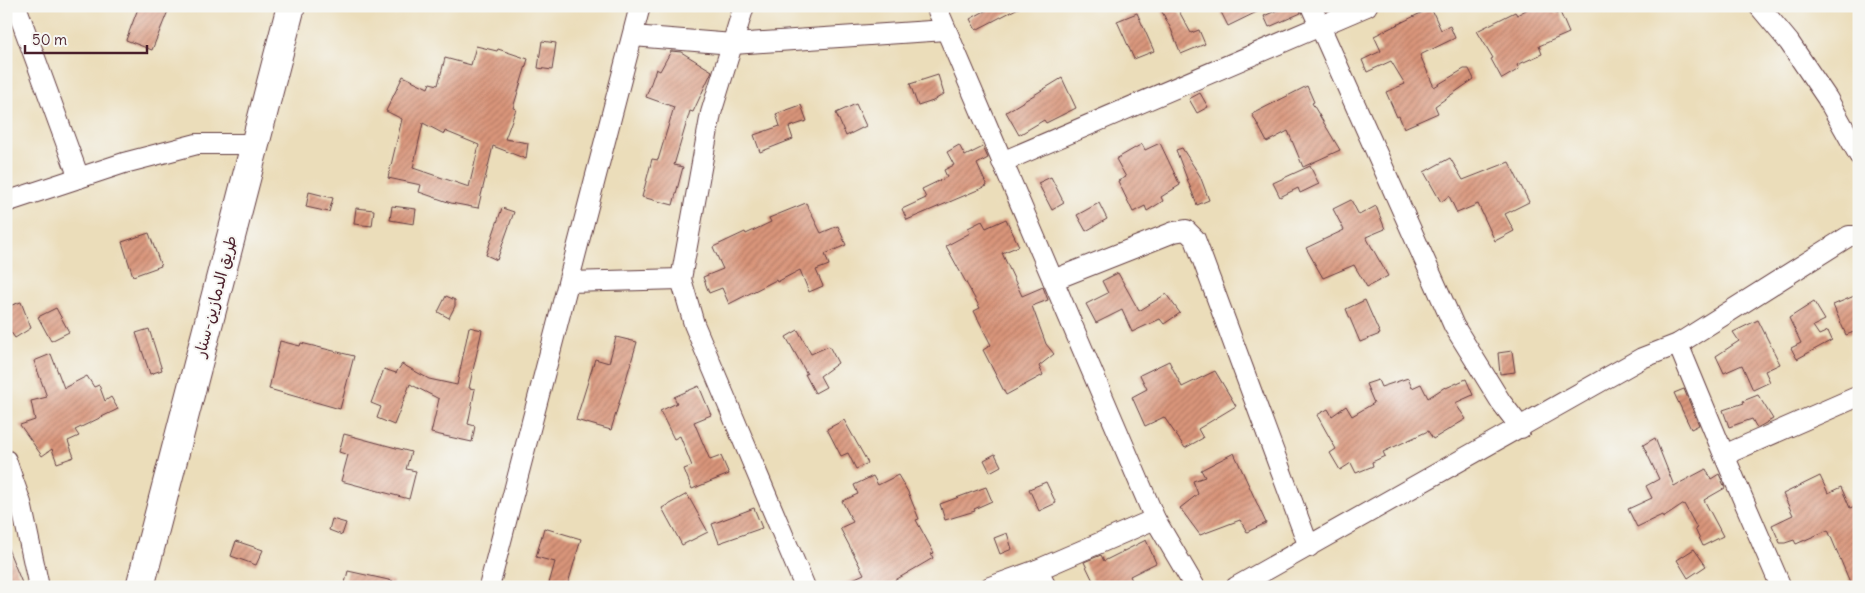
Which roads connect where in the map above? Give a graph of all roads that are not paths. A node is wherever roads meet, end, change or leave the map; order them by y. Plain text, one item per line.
1 (16, 6) edge
2 (290, 6) edge
3 (640, 6) edge
4 (744, 6) edge
5 (936, 6) edge
6 (1311, 6) edge
7 (1367, 6) edge
8 (1760, 6) edge
9 (1319, 26) junction
10 (946, 30) junction
11 (633, 36) junction
12 (732, 44) junction
13 (255, 144) junction
14 (1859, 155) edge
15 (1002, 162) junction
16 (79, 178) junction
17 (6, 202) edge
18 (1859, 236) edge
19 (681, 279) junction
20 (1052, 280) junction
21 (569, 282) junction
22 (1678, 344) junction
23 (1859, 396) edge
24 (1521, 428) junction
25 (1724, 455) junction
26 (6, 460) edge
27 (1155, 519) junction
28 (1309, 547) junction
29 (1042, 578) edge
30 (39, 587) edge
31 (140, 587) edge
32 (489, 587) edge
33 (805, 587) edge
34 (990, 587) edge
35 (1194, 587) edge
36 (1236, 587) edge
37 (1781, 587) edge

1 - 16 street
2 - 13 highway, طريق الدمازين-سنار
3 - 11 street
4 - 12 street
5 - 10 street
6 - 9 street
7 - 9 street
8 - 14 street
9 - 15 street
9 - 24 street
10 - 12 street
10 - 15 street
11 - 12 street
11 - 21 street
12 - 19 street
13 - 16 street
13 - 31 highway, طريق الدمازين-سنار
15 - 20 street
16 - 17 street
18 - 22 street
19 - 21 street
19 - 33 street
20 - 27 street
20 - 28 street
21 - 32 street
22 - 24 street
22 - 25 street
23 - 25 street
24 - 28 street
25 - 37 street
26 - 30 street
27 - 29 street
27 - 35 street
28 - 36 street
29 - 34 street

